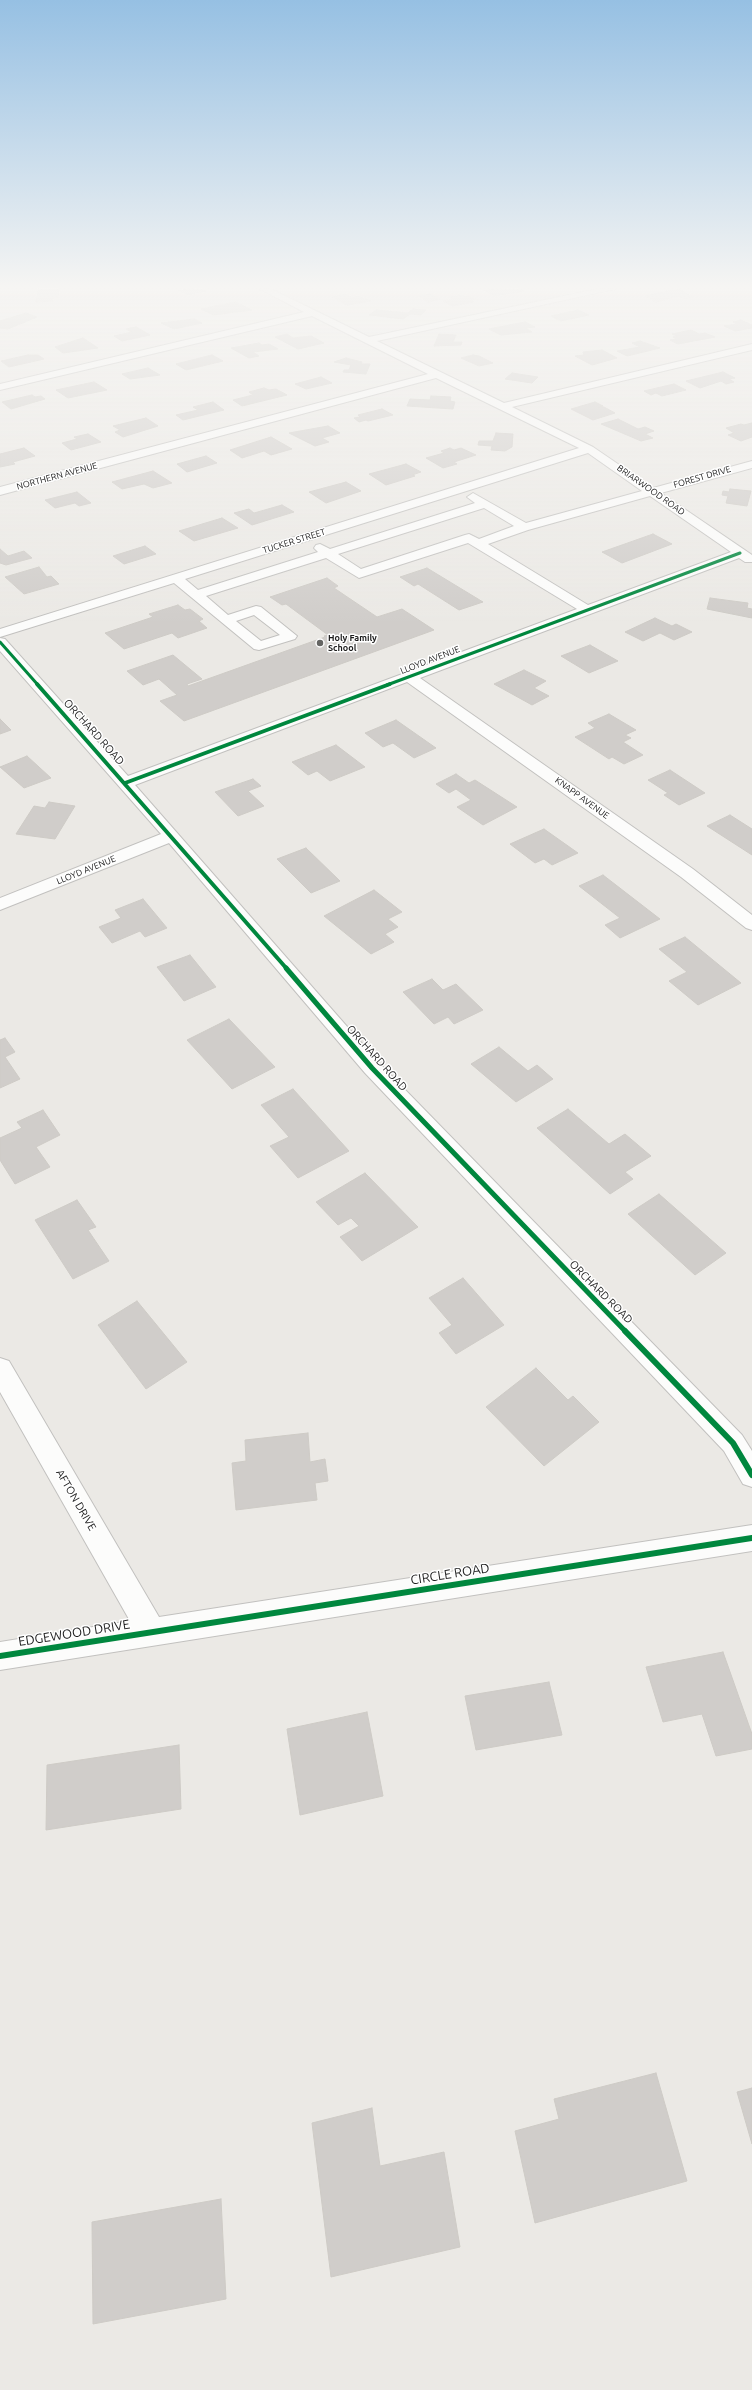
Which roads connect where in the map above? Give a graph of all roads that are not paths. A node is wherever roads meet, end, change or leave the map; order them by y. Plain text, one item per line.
1 (339, 401) edge
2 (493, 401) edge
3 (527, 401) edge
4 (504, 406) junction
5 (589, 449) junction
6 (752, 464) edge
7 (459, 490) junction
8 (0, 491) edge
9 (653, 491) junction
10 (485, 504) junction
11 (524, 527) junction
12 (305, 538) junction
13 (478, 543) junction
14 (740, 552) junction
15 (328, 554) junction
16 (752, 561) edge
17 (176, 578) junction
18 (196, 595) junction
19 (587, 610) junction
20 (226, 620) dead end
21 (0, 633) edge
22 (0, 642) edge
23 (409, 677) junction
24 (125, 783) junction
25 (172, 836) junction
26 (0, 904) edge
27 (752, 924) edge
28 (0, 1369) edge
29 (752, 1475) edge
30 (752, 1538) edge
31 (152, 1632) junction
32 (0, 1656) edge

1 - 8 street, NORTHERN AVENUE
2 - 4 street, BRIARWOOD ROAD
3 - 4 street
4 - 5 street, BRIARWOOD ROAD
5 - 7 street, TUCKER STREET
5 - 9 street, BRIARWOOD ROAD
6 - 9 street, FOREST DRIVE
7 - 10 street
7 - 12 street, TUCKER STREET
9 - 11 street, FOREST DRIVE
9 - 14 street, BRIARWOOD ROAD
10 - 11 street
10 - 15 street
11 - 13 street, FOREST DRIVE
12 - 15 street
12 - 17 street, TUCKER STREET
13 - 15 street
13 - 19 street
14 - 16 street, BRIARWOOD ROAD
14 - 19 street, LLOYD AVENUE
15 - 18 street
17 - 18 street
17 - 21 street, TUCKER STREET
18 - 20 street
19 - 23 street, LLOYD AVENUE
22 - 24 street, ORCHARD ROAD
23 - 24 street, LLOYD AVENUE
23 - 27 street, KNAPP AVENUE
24 - 25 street, ORCHARD ROAD
25 - 26 street, LLOYD AVENUE
25 - 29 street, ORCHARD ROAD
28 - 31 street, AFTON DRIVE
30 - 31 street, CIRCLE ROAD
31 - 32 street, EDGEWOOD DRIVE

